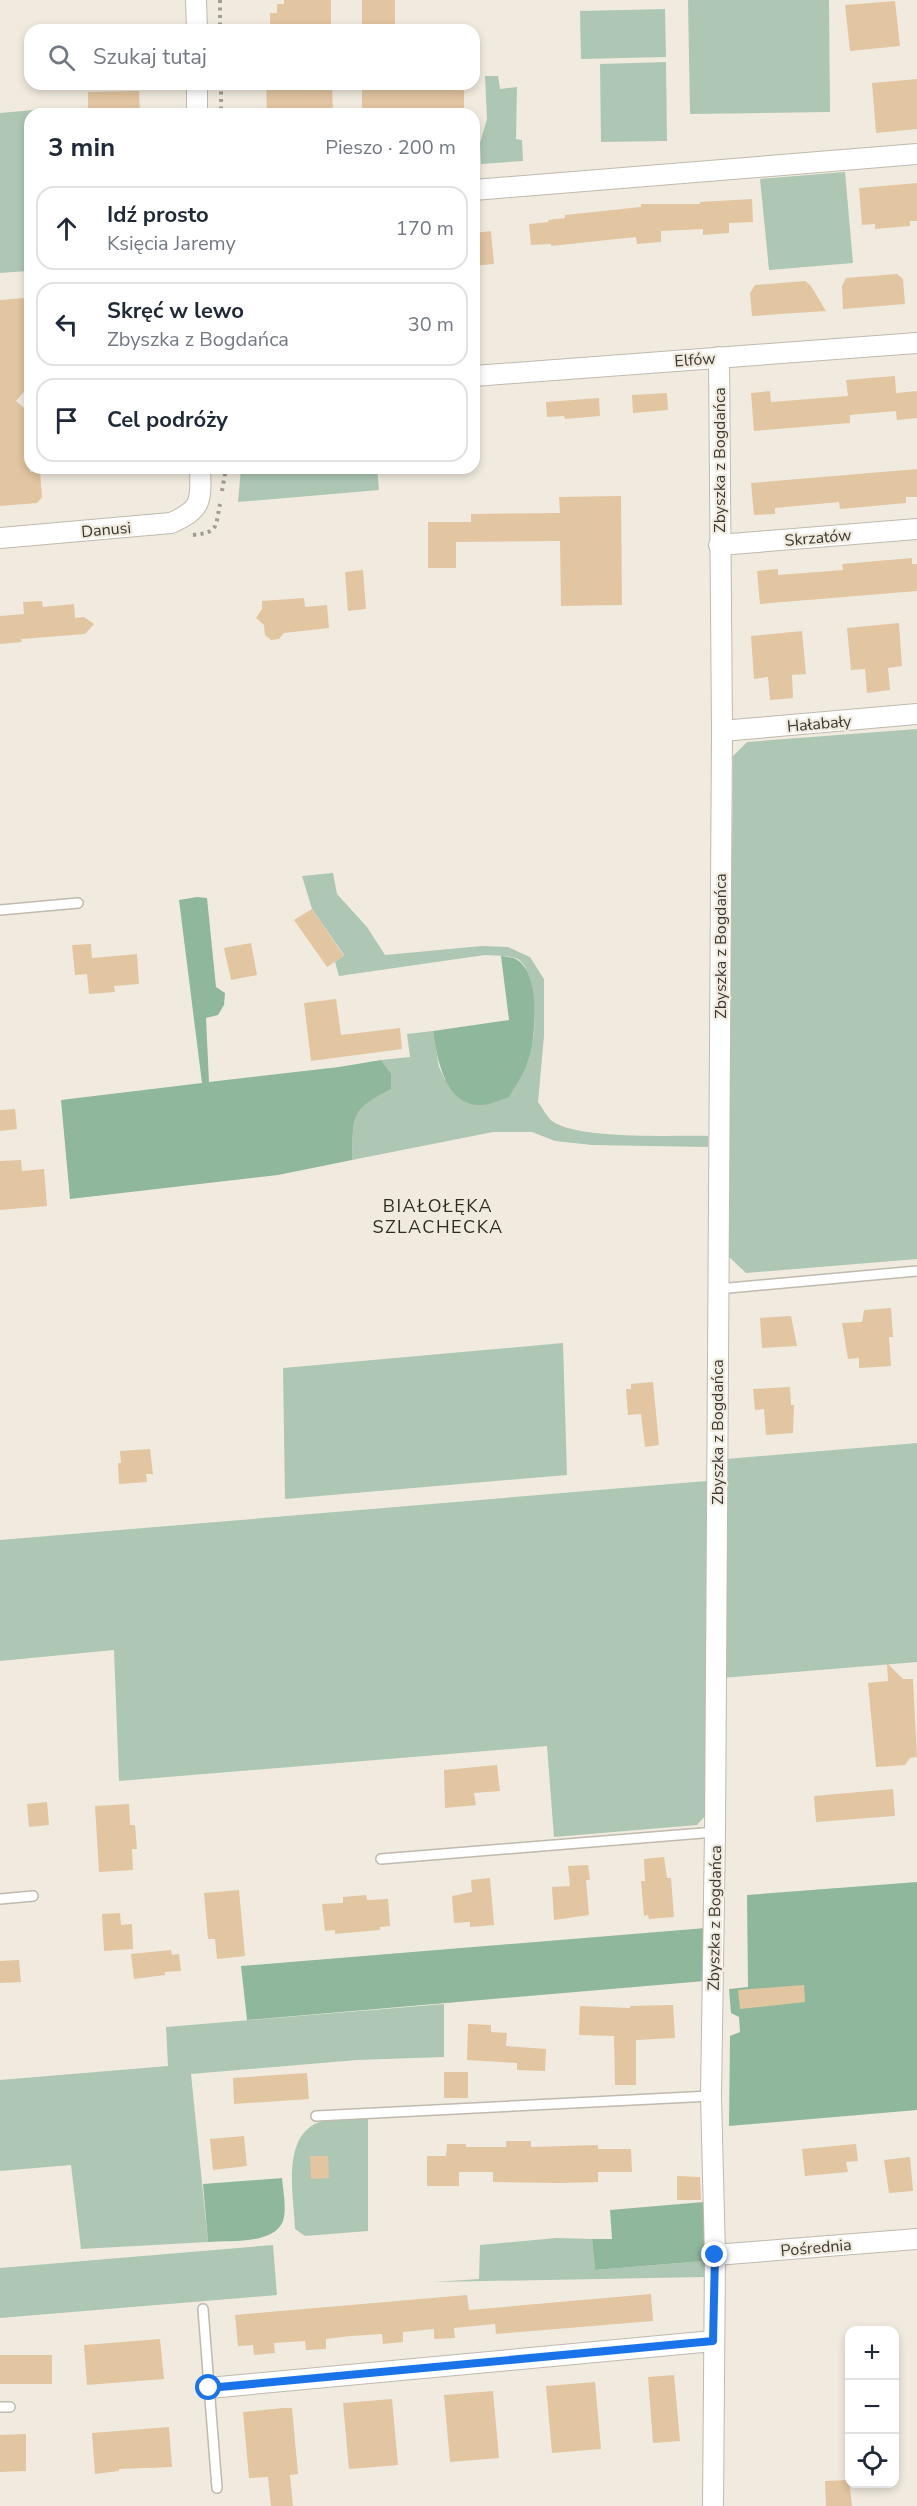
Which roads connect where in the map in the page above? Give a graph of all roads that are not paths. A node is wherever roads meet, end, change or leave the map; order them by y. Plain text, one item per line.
1 (196, 0) edge
2 (196, 24) edge
3 (197, 90) edge
4 (197, 108) edge
5 (917, 154) edge
6 (480, 190) edge
7 (917, 343) edge
8 (719, 357) junction
9 (480, 376) edge
10 (200, 474) edge
11 (917, 529) edge
12 (0, 538) edge
13 (719, 545) junction
14 (917, 714) edge
15 (722, 731) junction
16 (78, 903) dead end
17 (0, 910) edge
18 (917, 1271) edge
19 (718, 1289) junction
20 (715, 1832) junction
21 (381, 1858) dead end
22 (33, 1896) dead end
23 (0, 1899) edge
24 (711, 2096) junction
25 (315, 2116) dead end
26 (917, 2239) edge
27 (715, 2255) junction
28 (203, 2309) dead end
29 (713, 2341) junction
30 (209, 2388) junction
31 (217, 2488) dead end
32 (713, 2506) edge

1 - 2 street
3 - 4 street
5 - 6 street
7 - 8 street, Elfów
8 - 9 street, Elfów
8 - 13 street, Zbyszka z Bogdańca
10 - 12 street, Danusi
11 - 13 street, Skrzatów
13 - 15 street, Zbyszka z Bogdańca
14 - 15 street, Hałabały
15 - 19 street, Zbyszka z Bogdańca
16 - 17 lane
18 - 19 lane
19 - 20 street, Zbyszka z Bogdańca
20 - 21 lane
20 - 24 street, Zbyszka z Bogdańca
22 - 23 lane
24 - 25 lane
24 - 27 street, Zbyszka z Bogdańca
26 - 27 street, Pośrednia
27 - 29 street, Zbyszka z Bogdańca
28 - 30 lane
29 - 30 street
29 - 32 street, Zbyszka z Bogdańca
30 - 31 lane

